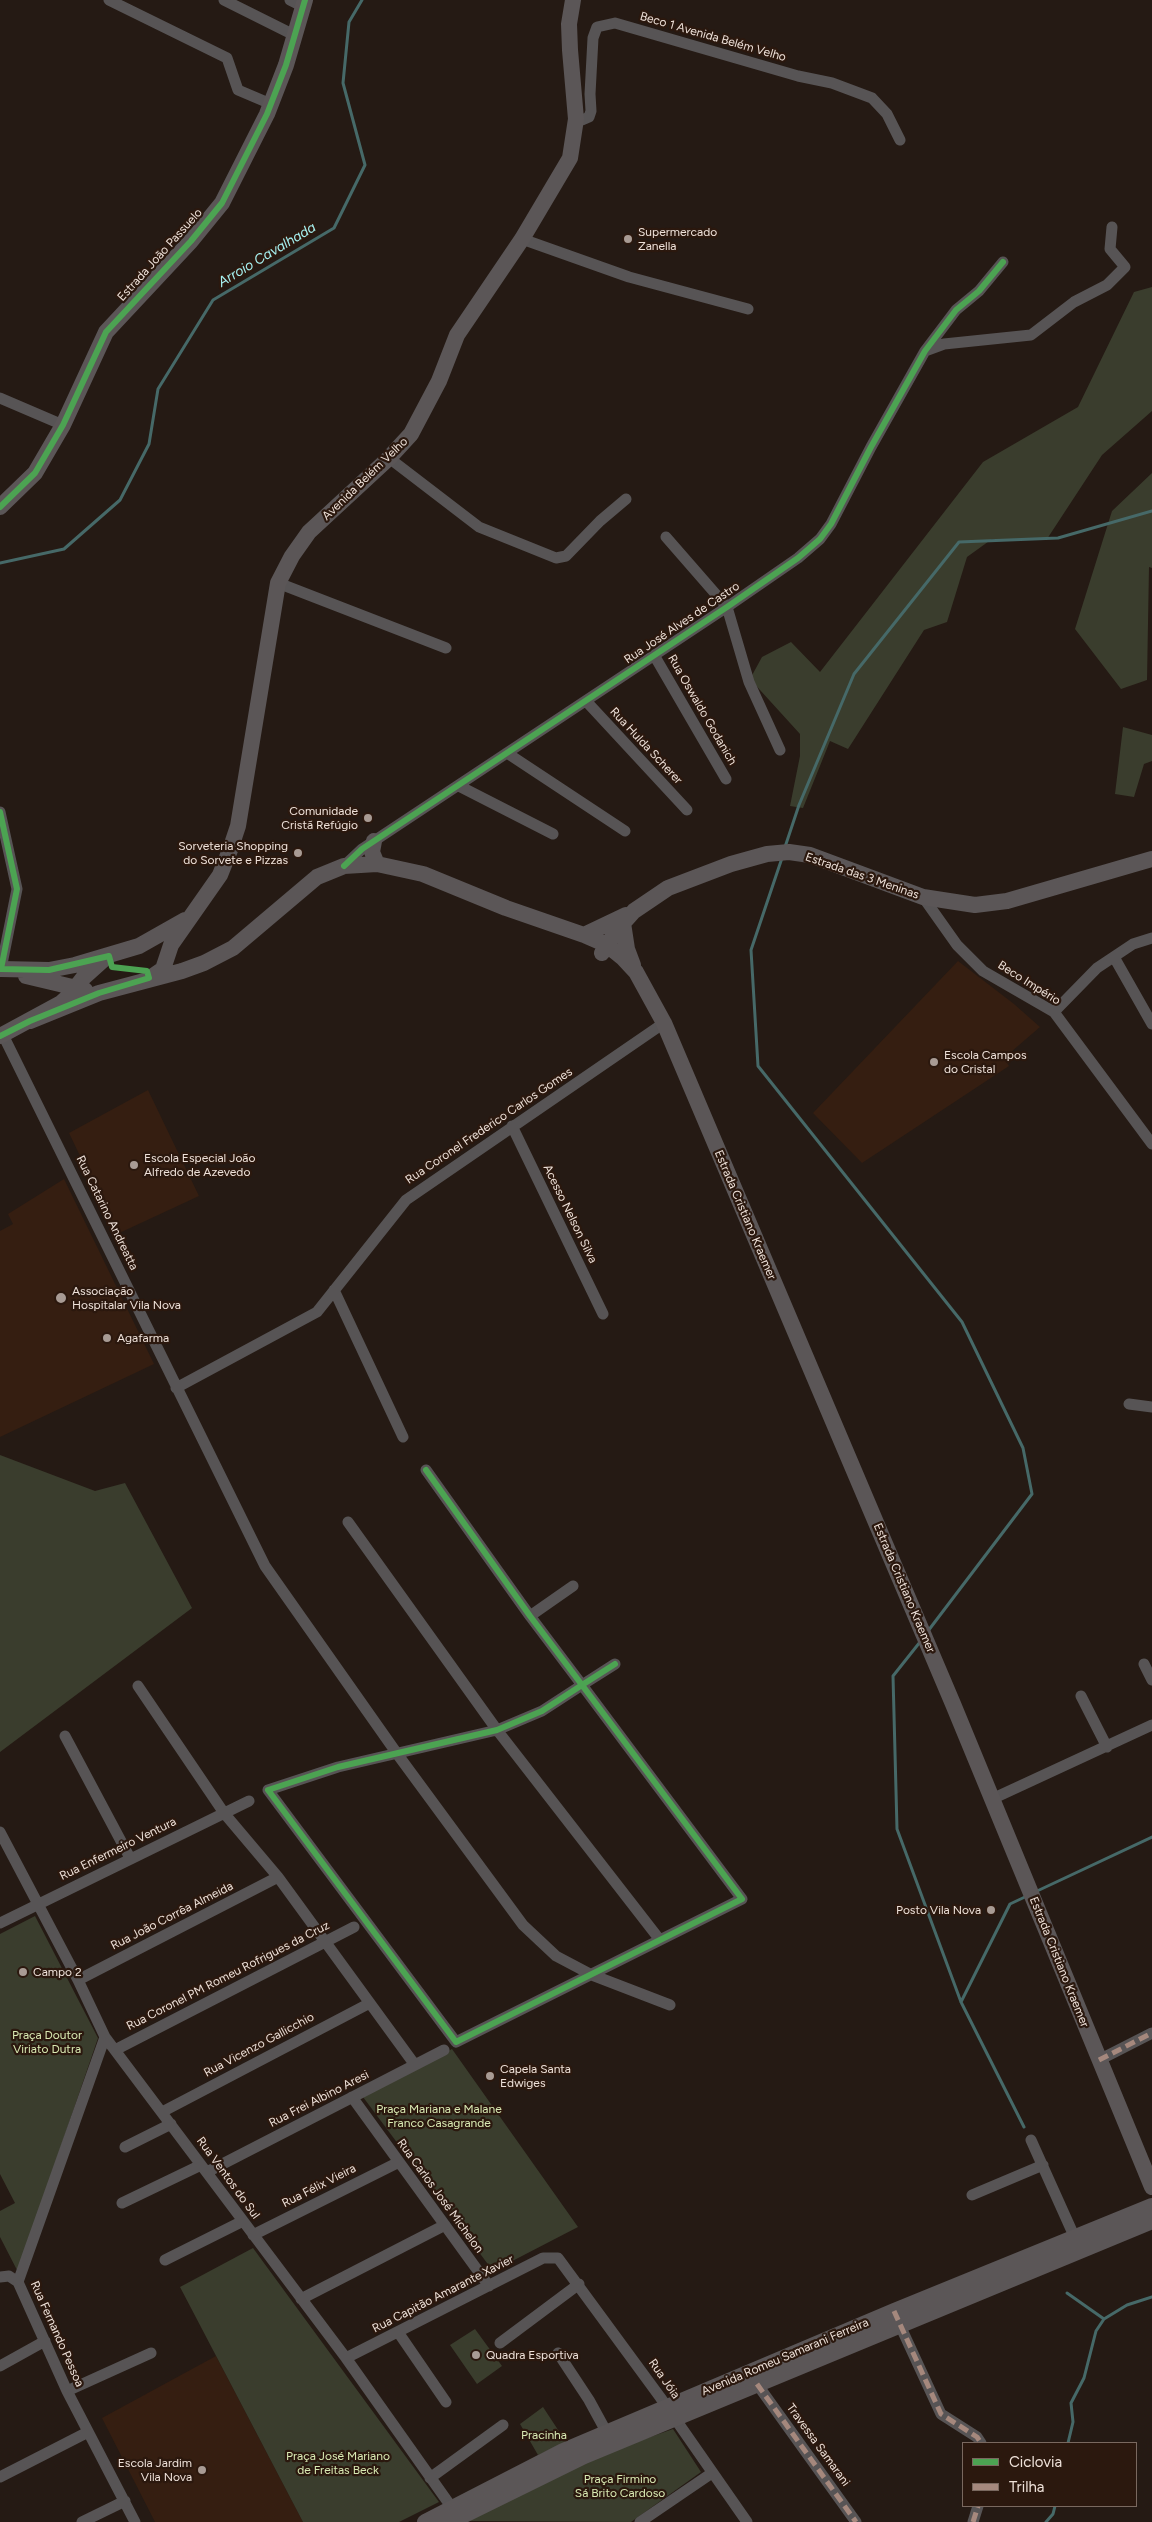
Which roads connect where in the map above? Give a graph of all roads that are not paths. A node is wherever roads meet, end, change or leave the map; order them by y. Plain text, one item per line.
1 (109, 0) edge
2 (224, 0) edge
3 (573, 0) edge
4 (299, 2) edge
5 (294, 36) junction
6 (271, 104) junction
7 (576, 119) junction
8 (900, 140) dead end
9 (1112, 227) dead end
10 (522, 239) junction
11 (1004, 262) dead end
12 (748, 309) dead end
13 (925, 351) junction
14 (0, 398) edge
15 (63, 425) junction
16 (389, 458) junction
17 (626, 499) dead end
18 (0, 507) edge
19 (666, 536) dead end
20 (278, 583) junction
21 (727, 607) junction
22 (446, 648) dead end
23 (654, 655) junction
24 (586, 701) junction
25 (780, 750) dead end
26 (507, 753) junction
27 (726, 779) dead end
28 (459, 786) junction
29 (687, 810) dead end
30 (0, 812) edge
31 (625, 831) dead end
32 (553, 834) dead end
33 (374, 841) junction
34 (1152, 859) edge
35 (377, 864) junction
36 (352, 865) junction
37 (923, 897) junction
38 (506, 908) junction
39 (193, 914) junction
40 (629, 917) junction
41 (584, 935) junction
42 (1152, 938) edge
43 (139, 946) junction
44 (604, 950) junction
45 (167, 955) junction
46 (109, 956) junction
47 (1114, 956) junction
48 (0, 969) edge
49 (190, 969) junction
50 (636, 972) junction
51 (149, 978) junction
52 (76, 988) junction
53 (100, 993) junction
54 (646, 993) junction
55 (1054, 1012) junction
56 (30, 1021) junction
57 (664, 1023) junction
58 (1152, 1024) edge
59 (1, 1035) edge
60 (512, 1126) junction
61 (1152, 1144) edge
62 (334, 1290) junction
63 (603, 1314) dead end
64 (176, 1388) junction
65 (1130, 1404) dead end
66 (1152, 1407) edge
67 (403, 1437) dead end
68 (426, 1470) dead end
69 (348, 1522) dead end
70 (573, 1586) dead end
71 (530, 1616) junction
72 (616, 1664) dead end
73 (1144, 1664) dead end
74 (1152, 1680) edge
75 (582, 1685) junction
76 (138, 1686) dead end
77 (1081, 1696) dead end
78 (1152, 1725) edge
79 (497, 1730) junction
80 (64, 1736) dead end
81 (1107, 1747) junction
82 (398, 1755) junction
83 (992, 1800) junction
84 (249, 1801) dead end
85 (224, 1813) junction
86 (0, 1832) edge
87 (130, 1858) junction
88 (278, 1877) junction
89 (38, 1904) junction
90 (0, 1923) edge
91 (354, 1927) dead end
92 (660, 1940) junction
93 (325, 1942) junction
94 (592, 1975) junction
95 (78, 1980) junction
96 (370, 2002) junction
97 (670, 2005) dead end
98 (1152, 2033) edge
99 (105, 2036) junction
100 (115, 2050) junction
101 (444, 2050) dead end
102 (1099, 2060) junction
103 (415, 2065) junction
104 (352, 2097) junction
105 (162, 2112) junction
106 (171, 2124) junction
107 (1031, 2140) dead end
108 (124, 2147) dead end
109 (398, 2162) junction
110 (1043, 2166) junction
111 (204, 2168) junction
112 (1152, 2187) edge
113 (972, 2195) dead end
114 (122, 2203) dead end
115 (1152, 2206) edge
116 (243, 2221) junction
117 (1152, 2221) edge
118 (445, 2225) junction
119 (253, 2235) junction
120 (1075, 2238) junction
121 (553, 2257) joint
122 (165, 2260) dead end
123 (0, 2278) edge
124 (18, 2282) junction
125 (579, 2284) junction
126 (489, 2286) junction
127 (301, 2299) junction
128 (897, 2319) junction
129 (398, 2332) junction
130 (45, 2341) junction
131 (500, 2343) dead end
132 (558, 2352) dead end
133 (151, 2353) dead end
134 (346, 2358) junction
135 (0, 2366) edge
136 (757, 2384) junction
137 (67, 2392) junction
138 (446, 2402) dead end
139 (671, 2413) junction
140 (503, 2425) dead end
141 (88, 2432) junction
142 (606, 2433) junction
143 (980, 2442) edge
144 (712, 2473) junction
145 (0, 2477) edge
146 (430, 2478) junction
147 (125, 2501) junction
148 (978, 2507) edge
149 (456, 2518) edge
150 (646, 2520) edge
151 (82, 2522) edge
152 (135, 2522) edge
153 (425, 2522) edge
154 (747, 2522) edge
155 (856, 2522) edge
156 (973, 2522) edge

1 - 6 street
2 - 5 street
3 - 7 main road, Avenida Belém Velho
4 - 5 main road, Estrada João Passuelo
5 - 6 main road, Estrada João Passuelo
6 - 15 main road, Estrada João Passuelo
7 - 8 street, Beco 1 Avenida Belém Velho
7 - 10 main road, Avenida Belém Velho
9 - 13 street
10 - 12 street
10 - 16 main road, Avenida Belém Velho
11 - 13 street, Rua José Alves de Castro
13 - 21 street, Rua José Alves de Castro
14 - 15 street
15 - 18 main road, Estrada João Passuelo
16 - 17 street
16 - 20 main road, Avenida Belém Velho
19 - 21 street
20 - 22 street
20 - 39 main road, Avenida Belém Velho
21 - 23 street, Rua José Alves de Castro
21 - 25 street
23 - 24 street, Rua José Alves de Castro
23 - 27 street, Rua Oswaldo Godanich
24 - 26 street, Rua José Alves de Castro
24 - 29 street, Rua Hulda Scherer
26 - 28 street, Rua José Alves de Castro
26 - 31 street
28 - 32 street
28 - 33 street, Rua José Alves de Castro
30 - 48 street
33 - 35 main road
33 - 36 street, Rua José Alves de Castro
34 - 37 main road, Estrada das 3 Meninas
35 - 36 main road, Estrada Cristiano Kraemer
35 - 38 main road, Estrada Cristiano Kraemer
36 - 49 main road, Estrada Cristiano Kraemer
37 - 40 main road, Estrada das 3 Meninas
37 - 55 street, Beco Império
38 - 41 main road, Estrada Cristiano Kraemer
38 - 44 main road, Estrada Cristiano Kraemer
39 - 43 main road, Avenida Belém Velho
39 - 45 main road, Avenida Belém Velho
40 - 41 main road
40 - 44 main road, Estrada das 3 Meninas
40 - 50 main road
41 - 44 main road, Estrada Cristiano Kraemer
42 - 47 street
43 - 45 main road
43 - 46 main road, Avenida Belém Velho
44 - 50 main road, Estrada Cristiano Kraemer
44 - 54 main road, Estrada Cristiano Kraemer
45 - 49 main road
45 - 51 main road, Avenida Belém Velho
46 - 48 main road
46 - 52 main road
47 - 55 street
47 - 58 street
48 - 52 main road
49 - 51 main road, Estrada Cristiano Kraemer
50 - 54 main road, Estrada Cristiano Kraemer
51 - 53 main road, Estrada Cristiano Kraemer
52 - 53 main road
52 - 56 main road
53 - 56 main road, Estrada Cristiano Kraemer
54 - 57 main road, Estrada Cristiano Kraemer
55 - 61 street, Beco Império
56 - 59 main road
57 - 60 street, Rua Coronel Frederico Carlos Gomes
57 - 83 main road, Estrada Cristiano Kraemer
59 - 64 street, Rua Catarino Andreatta
60 - 62 street, Rua Coronel Frederico Carlos Gomes
60 - 63 street, Acesso Nelson Silva
62 - 64 street, Rua Coronel Frederico Carlos Gomes
62 - 67 street
64 - 82 street, Rua Catarino Andreatta
65 - 66 street
68 - 71 street
69 - 79 street
70 - 71 street
71 - 75 street
72 - 75 street
73 - 74 street
75 - 79 street
75 - 92 street
76 - 85 street
77 - 81 street
78 - 81 street
79 - 82 street
79 - 92 street
80 - 87 street
81 - 83 street
82 - 94 street, Rua Catarino Andreatta
82 - 94 street
83 - 102 main road, Estrada Cristiano Kraemer
84 - 85 street, Rua Enfermeiro Ventura
85 - 87 street, Rua Enfermeiro Ventura
85 - 88 street
86 - 89 street, Rua Ventos do Sul
87 - 89 street, Rua Enfermeiro Ventura
88 - 93 street
88 - 95 street, Rua João Corrêa Almeida
89 - 90 street, Rua Enfermeiro Ventura
89 - 95 street, Rua Ventos do Sul
91 - 93 street, Rua Coronel PM Romeu Rofrigues da Cruz
92 - 94 street
93 - 96 street
93 - 100 street, Rua Coronel PM Romeu Rofrigues da Cruz
94 - 97 street, Rua Catarino Andreatta
95 - 99 street, Rua Ventos do Sul
96 - 103 street
96 - 105 street, Rua Vicenzo Gallicchio
98 - 102 street
99 - 100 street, Rua Ventos do Sul
99 - 124 street, Rua Fernando Pessoa
100 - 105 street, Rua Ventos do Sul
101 - 103 street, Rua Frei Albino Aresi
102 - 112 main road, Estrada Cristiano Kraemer
103 - 104 street, Rua Frei Albino Aresi
104 - 109 street, Rua Carlos José Michelon
104 - 111 street, Rua Frei Albino Aresi
105 - 106 street, Rua Ventos do Sul
106 - 108 street
106 - 111 street, Rua Ventos do Sul
107 - 110 street
109 - 118 street, Rua Carlos José Michelon
109 - 119 street, Rua Félix Vieira
110 - 113 street
110 - 120 street
111 - 114 street, Rua Frei Albino Aresi
111 - 116 street, Rua Ventos do Sul
115 - 120 main road, Avenida Romeu Samarani Ferreira
116 - 119 street, Rua Ventos do Sul
116 - 122 street
117 - 128 main road, Avenida Romeu Samarani Ferreira
118 - 126 street, Rua Carlos José Michelon
118 - 127 street
119 - 127 street, Rua Ventos do Sul
120 - 128 main road, Avenida Romeu Samarani Ferreira
121 - 125 street, Rua Jóia
121 - 126 street, Rua Capitão Amarante Xavier
123 - 124 street
124 - 130 street, Rua Fernando Pessoa
125 - 131 street
125 - 139 street, Rua Jóia
126 - 129 street, Rua Capitão Amarante Xavier
127 - 134 street, Rua Ventos do Sul
128 - 136 main road, Avenida Romeu Samarani Ferreira
128 - 139 main road, Avenida Romeu Samarani Ferreira
128 - 143 street
129 - 134 street, Rua Capitão Amarante Xavier
129 - 138 street
130 - 135 street
130 - 137 street, Rua Fernando Pessoa
132 - 142 street
133 - 137 street
134 - 146 street, Rua Ventos do Sul
136 - 139 main road, Avenida Romeu Samarani Ferreira
136 - 155 street, Travessa Samarani
137 - 141 street, Rua Fernando Pessoa
139 - 142 main road, Avenida Romeu Samarani Ferreira
139 - 144 street, Rua Jóia
139 - 149 main road, Avenida Romeu Samarani Ferreira
140 - 146 street
141 - 145 street
141 - 147 street, Rua Fernando Pessoa
142 - 149 main road, Avenida Romeu Samarani Ferreira
144 - 150 street
144 - 154 street, Rua Jóia
146 - 149 street, Rua Ventos do Sul
147 - 151 street
147 - 152 street, Rua Fernando Pessoa
148 - 156 street
149 - 153 main road, Avenida Romeu Samarani Ferreira

